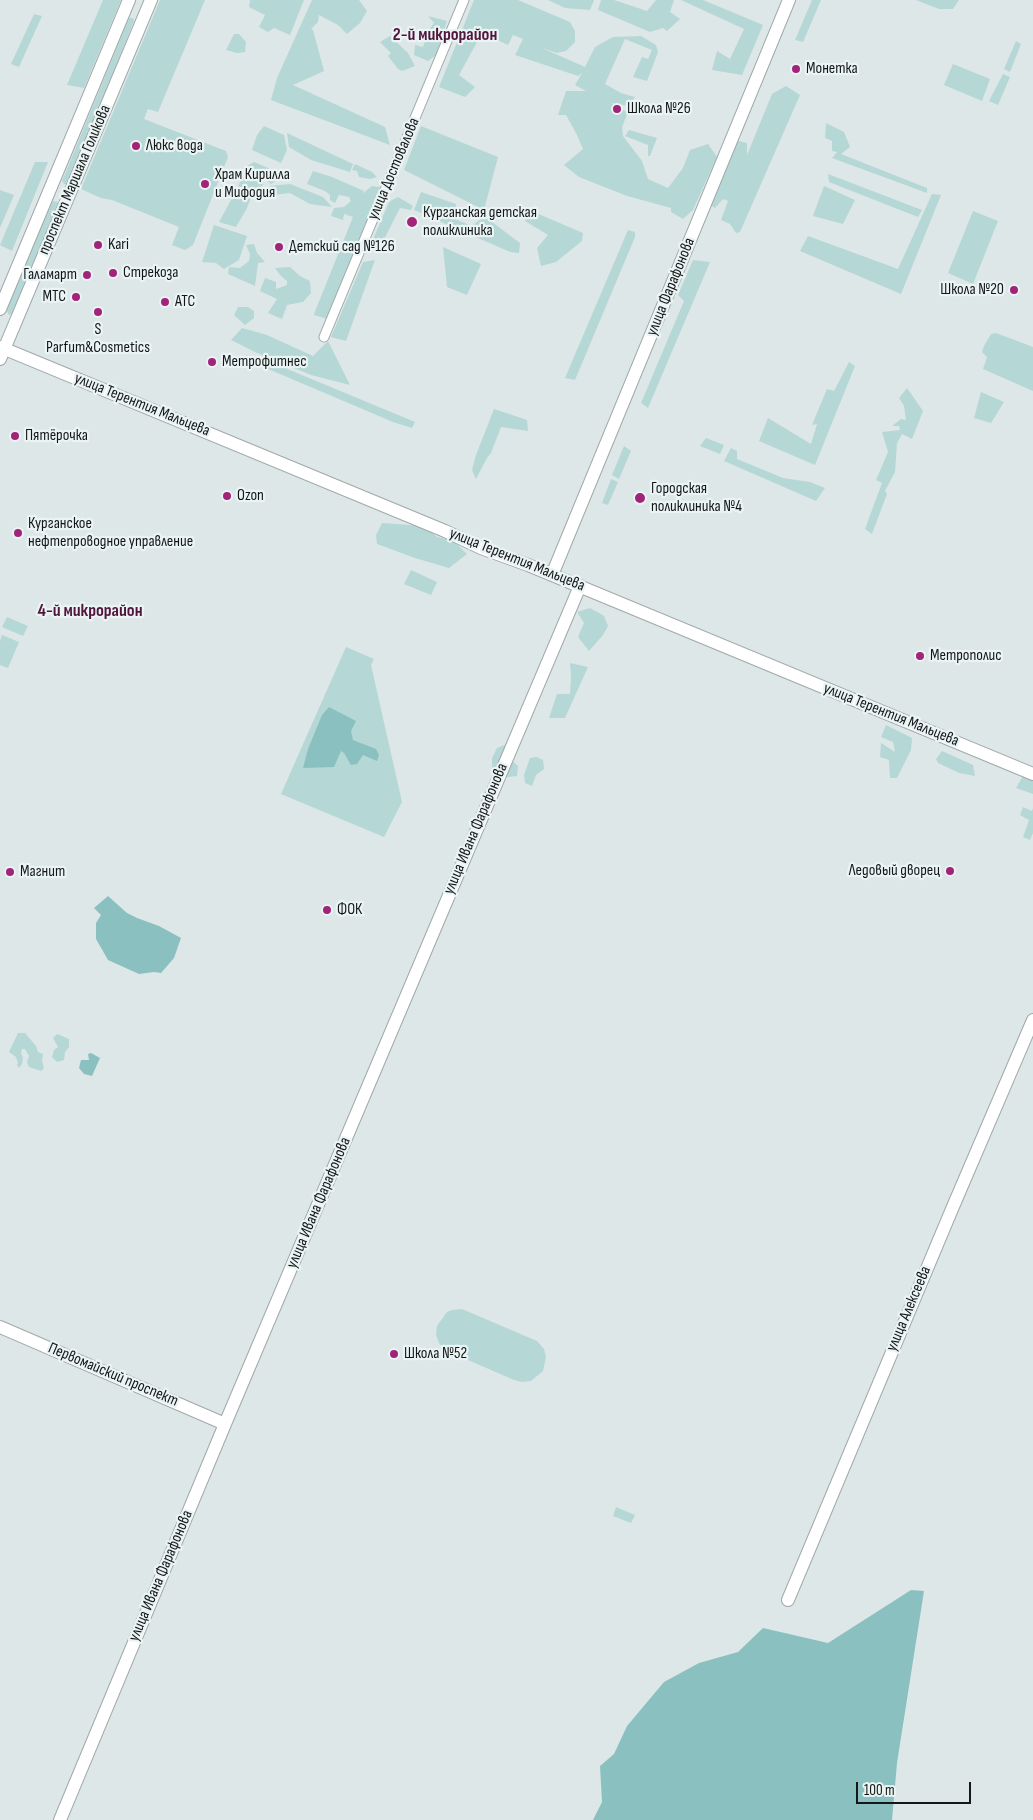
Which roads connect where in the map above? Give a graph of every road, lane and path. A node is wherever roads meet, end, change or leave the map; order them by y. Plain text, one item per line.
1 (464, 0) edge
2 (789, 0) edge
3 (129, 2) edge
4 (148, 6) edge
5 (50, 189) junction
6 (68, 197) junction
7 (0, 309) edge
8 (324, 337) dead end
9 (2, 351) edge
10 (552, 575) junction
11 (580, 586) junction
12 (1033, 774) edge
13 (1033, 1020) edge
14 (0, 1327) edge
15 (225, 1424) junction
16 (788, 1600) dead end
17 (60, 1820) edge

1 - 8 street, улица Достовалова
2 - 10 street, улица Фарафонова
3 - 4 street
3 - 5 street, проспект Маршала Голикова
4 - 6 street, проспект Маршала Голикова
5 - 6 street
5 - 7 street, проспект Маршала Голикова
6 - 9 street, проспект Маршала Голикова
9 - 10 street, улица Терентия Мальцева
10 - 11 street, улица Терентия Мальцева
11 - 12 street, улица Терентия Мальцева
11 - 15 street, улица Ивана Фарафонова
13 - 16 street, улица Алексеева
14 - 15 street, Первомайский проспект
15 - 17 street, улица Ивана Фарафонова

